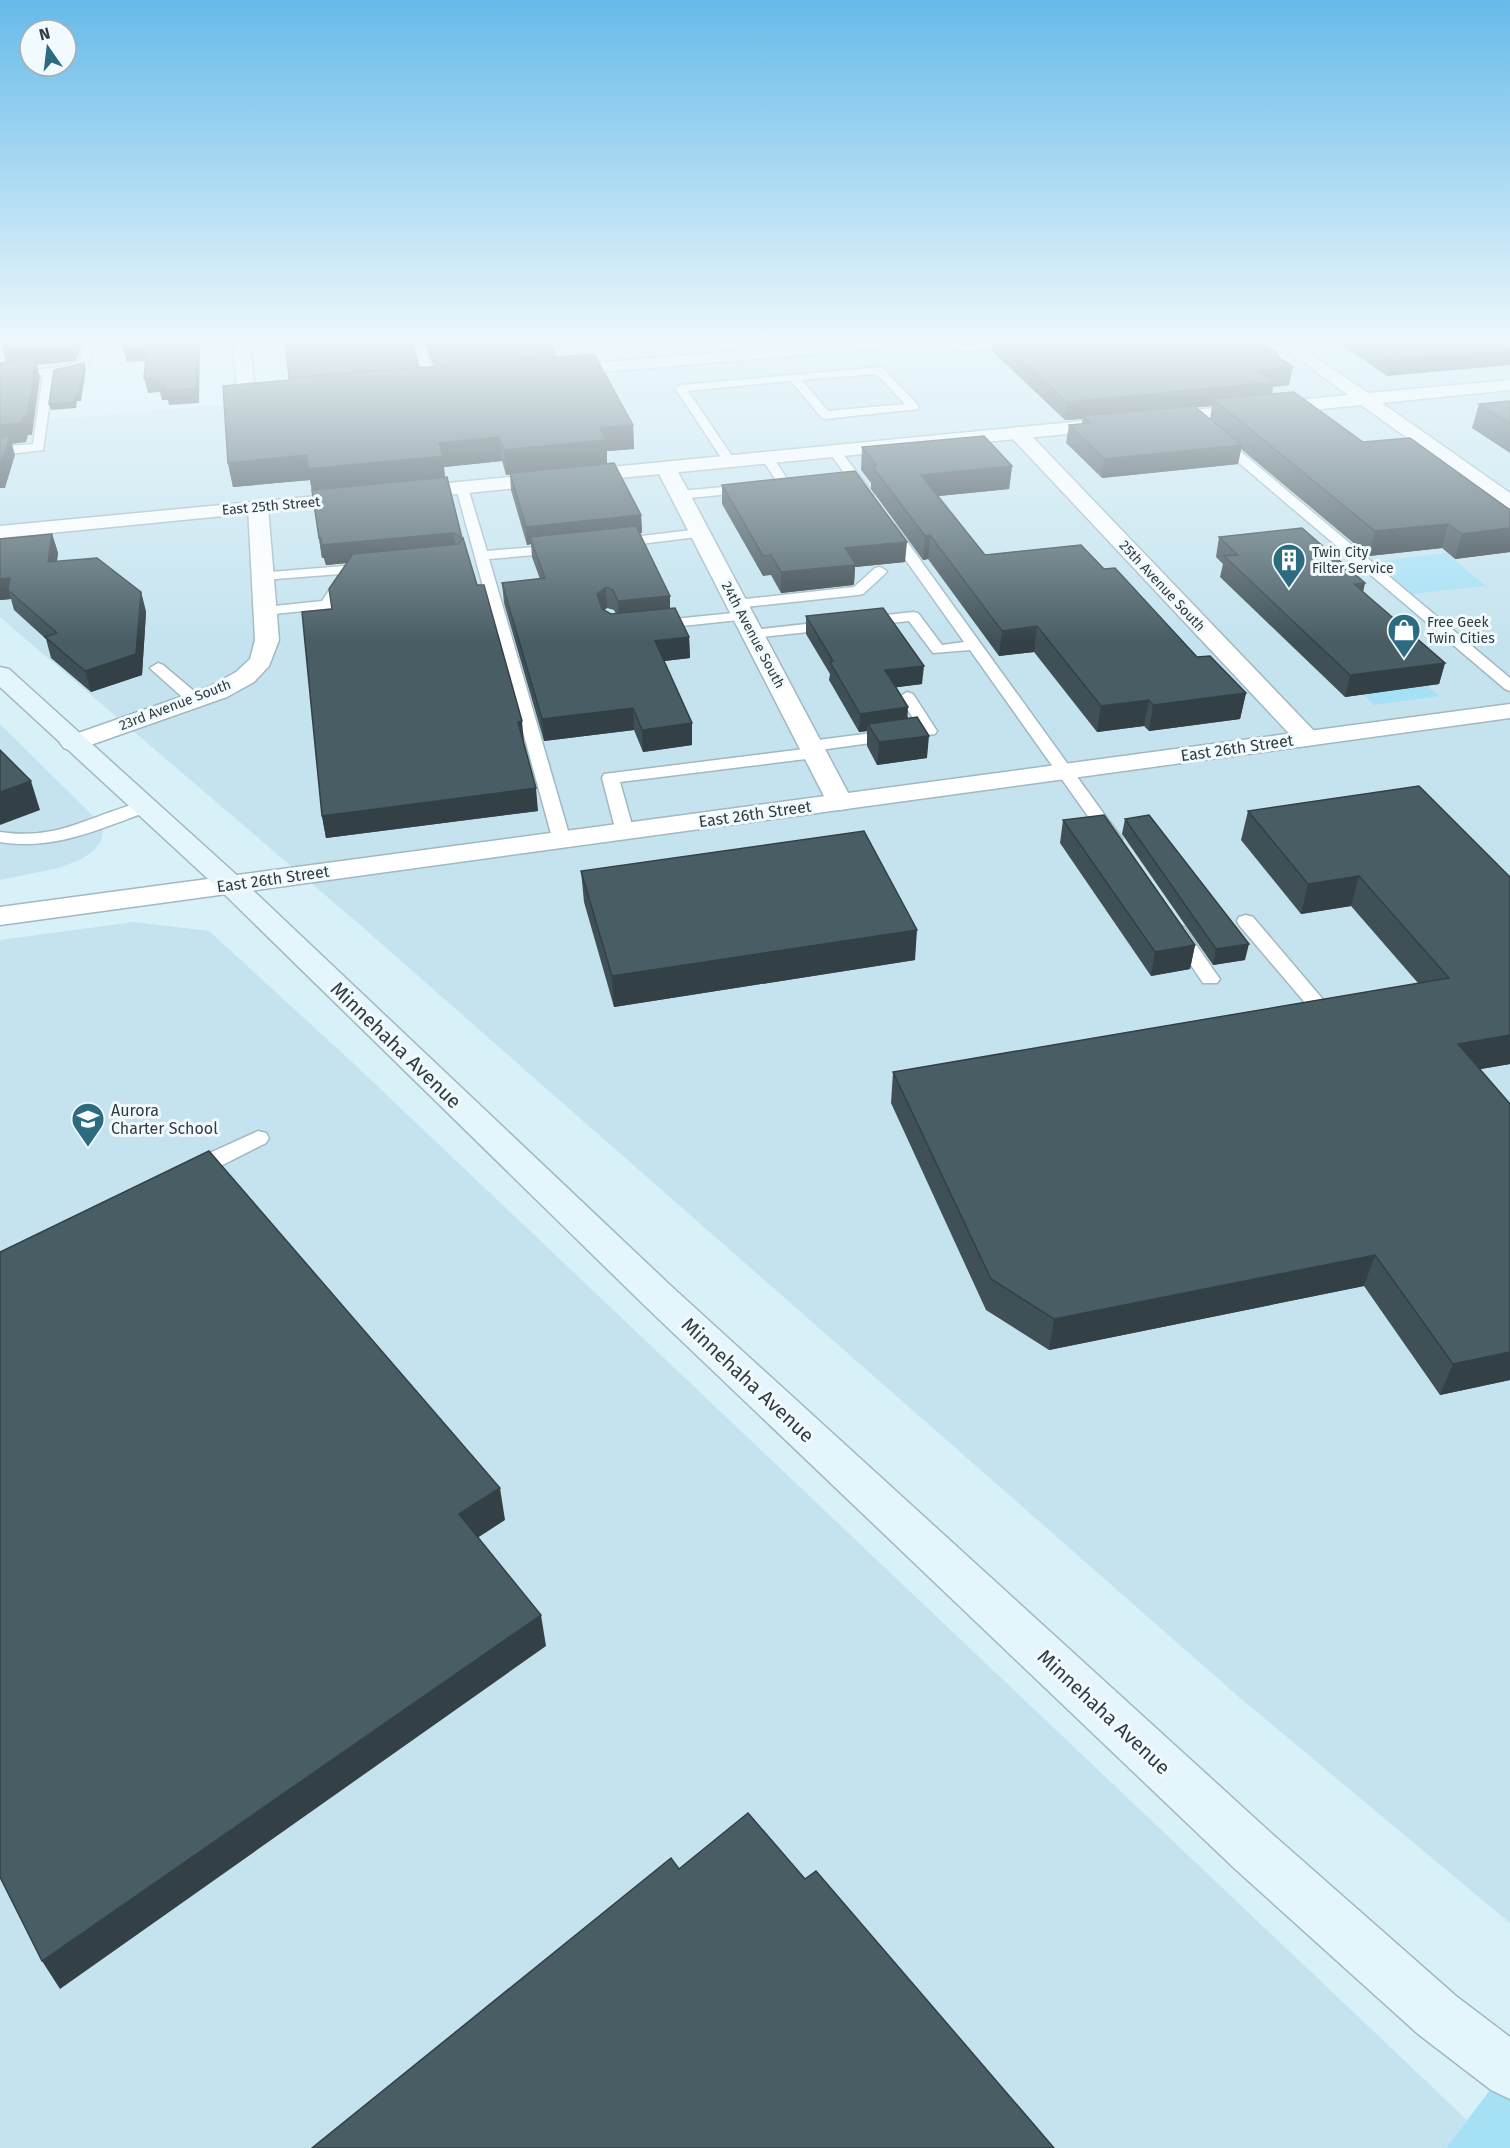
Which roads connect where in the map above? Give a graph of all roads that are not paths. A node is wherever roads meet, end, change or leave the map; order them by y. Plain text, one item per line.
1 (40, 442) edge
2 (714, 442) edge
3 (929, 442) edge
4 (1027, 442) edge
5 (1223, 442) edge
6 (1426, 442) edge
7 (0, 451) edge
8 (835, 452) junction
9 (768, 459) junction
10 (726, 463) junction
11 (666, 468) junction
12 (462, 488) junction
13 (738, 489) junction
14 (680, 495) junction
15 (1510, 502) edge
16 (258, 507) junction
17 (0, 532) edge
18 (700, 533) junction
19 (597, 545) edge
20 (574, 547) edge
21 (481, 556) junction
22 (384, 567) edge
23 (349, 570) junction
24 (880, 571) edge
25 (263, 576) junction
26 (265, 611) junction
27 (951, 612) junction
28 (913, 616) junction
29 (744, 618) junction
30 (642, 626) edge
31 (976, 645) junction
32 (158, 668) dead end
33 (0, 674) edge
34 (1510, 686) edge
35 (907, 697) dead end
36 (195, 700) junction
37 (1510, 711) edge
38 (1307, 738) junction
39 (73, 743) junction
40 (812, 749) junction
41 (1067, 771) junction
42 (840, 802) junction
43 (143, 807) junction
44 (625, 832) junction
45 (0, 837) edge
46 (562, 840) junction
47 (1124, 854) edge
48 (230, 884) junction
49 (0, 916) edge
50 (1170, 921) edge
51 (1246, 921) dead end
52 (1210, 979) dead end
53 (1319, 1007) edge
54 (258, 1138) dead end
55 (172, 1180) edge
56 (1510, 2071) edge

1 - 7 lane
2 - 10 lane
3 - 8 street, East 25th Street
4 - 38 street, 25th Avenue South
5 - 34 lane
6 - 15 street
8 - 9 street, East 25th Street
8 - 27 lane
9 - 10 street, East 25th Street
9 - 13 lane
10 - 11 street, East 25th Street
10 - 13 lane
11 - 12 street, East 25th Street
11 - 14 street, 24th Avenue South
12 - 16 street, East 25th Street
12 - 21 lane
13 - 14 lane
14 - 18 street, 24th Avenue South
16 - 17 street, East 25th Street
16 - 25 street, 23rd Avenue South
18 - 19 lane
18 - 29 street, 24th Avenue South
20 - 21 lane
21 - 46 lane
22 - 23 lane
23 - 25 lane
23 - 26 lane
24 - 29 lane
25 - 26 street, 23rd Avenue South
26 - 36 street, 23rd Avenue South
27 - 28 lane
27 - 31 lane
28 - 29 lane
28 - 31 lane
29 - 30 lane
29 - 40 street, 24th Avenue South
31 - 41 lane
32 - 36 lane
33 - 39 main road, Minnehaha Avenue
35 - 40 lane
36 - 39 street, 23rd Avenue South
37 - 38 street, East 26th Street
38 - 41 street, East 26th Street
39 - 43 main road, Minnehaha Avenue
40 - 42 street, 24th Avenue South
40 - 44 lane
41 - 42 street, East 26th Street
41 - 47 lane
42 - 44 street, East 26th Street
43 - 45 lane
43 - 48 main road, Minnehaha Avenue
44 - 46 street, East 26th Street
46 - 48 street, East 26th Street
48 - 49 street, East 26th Street
48 - 56 main road, Minnehaha Avenue
50 - 52 lane
51 - 53 lane
54 - 55 lane

